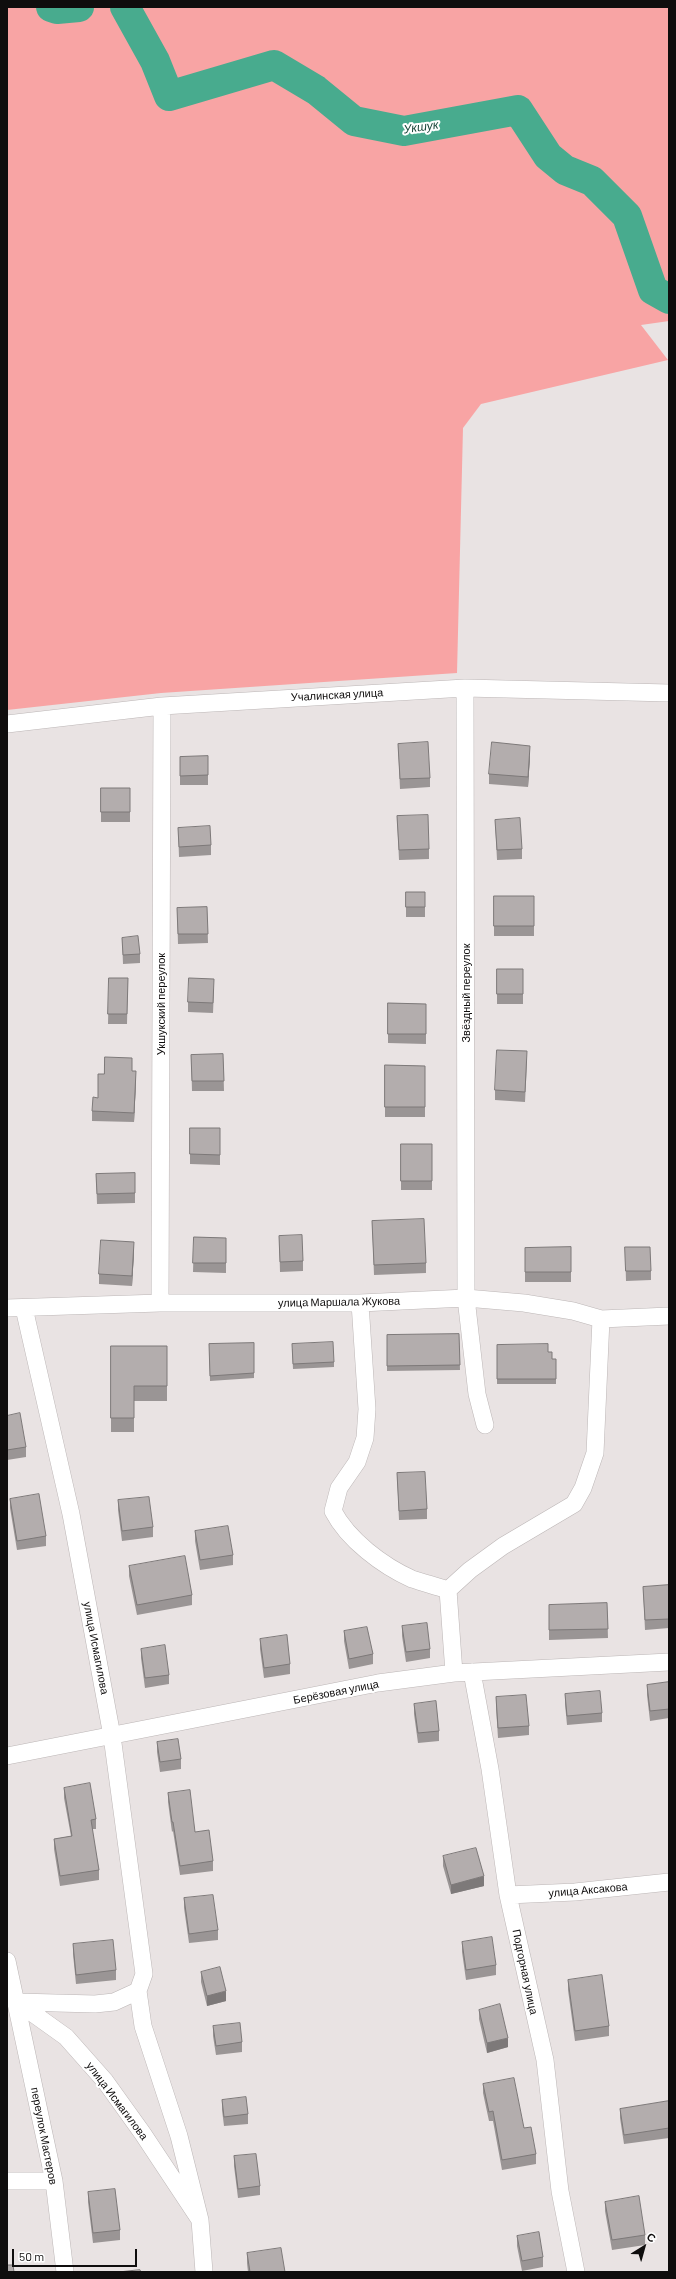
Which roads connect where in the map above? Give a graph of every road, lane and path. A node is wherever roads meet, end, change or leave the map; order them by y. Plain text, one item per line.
1 (465, 688) junction
2 (669, 693) edge
3 (162, 706) junction
4 (7, 724) edge
5 (466, 1298) junction
6 (160, 1303) junction
7 (360, 1303) junction
8 (15, 1308) edge
9 (669, 1316) edge
10 (601, 1319) junction
11 (485, 1425) dead end
12 (448, 1590) junction
13 (669, 1662) edge
14 (472, 1672) junction
15 (454, 1673) junction
16 (112, 1736) junction
17 (7, 1756) edge
18 (669, 1882) edge
19 (508, 1895) junction
20 (7, 1961) edge
21 (138, 1991) junction
22 (17, 2002) junction
23 (7, 2181) edge
24 (54, 2181) junction
25 (200, 2220) junction
26 (65, 2272) edge
27 (204, 2272) edge
28 (576, 2272) edge

1 - 2 street, Учалинская улица
1 - 3 street, Учалинская улица
1 - 5 street, Звёздный переулок
3 - 4 street, Учалинская улица
3 - 6 street, Укшукский переулок
5 - 7 street, улица Маршала Жукова
5 - 10 street, улица Маршала Жукова
5 - 11 street, Звёздный переулок
6 - 7 street, улица Маршала Жукова
6 - 8 street, улица Маршала Жукова
7 - 12 street
8 - 16 street, улица Исмагилова
9 - 10 street, улица Маршала Жукова
10 - 12 street
12 - 15 street
13 - 14 street, Берёзовая улица
14 - 15 street, Берёзовая улица
14 - 19 street, Подгорная улица
15 - 16 street, Берёзовая улица
16 - 17 street, Берёзовая улица
16 - 21 street, улица Исмагилова
18 - 19 street, улица Аксакова
19 - 28 street, Подгорная улица
20 - 22 street, переулок Мастеров
21 - 22 street
21 - 25 street, улица Исмагилова
22 - 24 street, переулок Мастеров
22 - 25 street, улица Исмагилова
23 - 24 street
24 - 26 street, переулок Мастеров
25 - 27 street, улица Исмагилова

